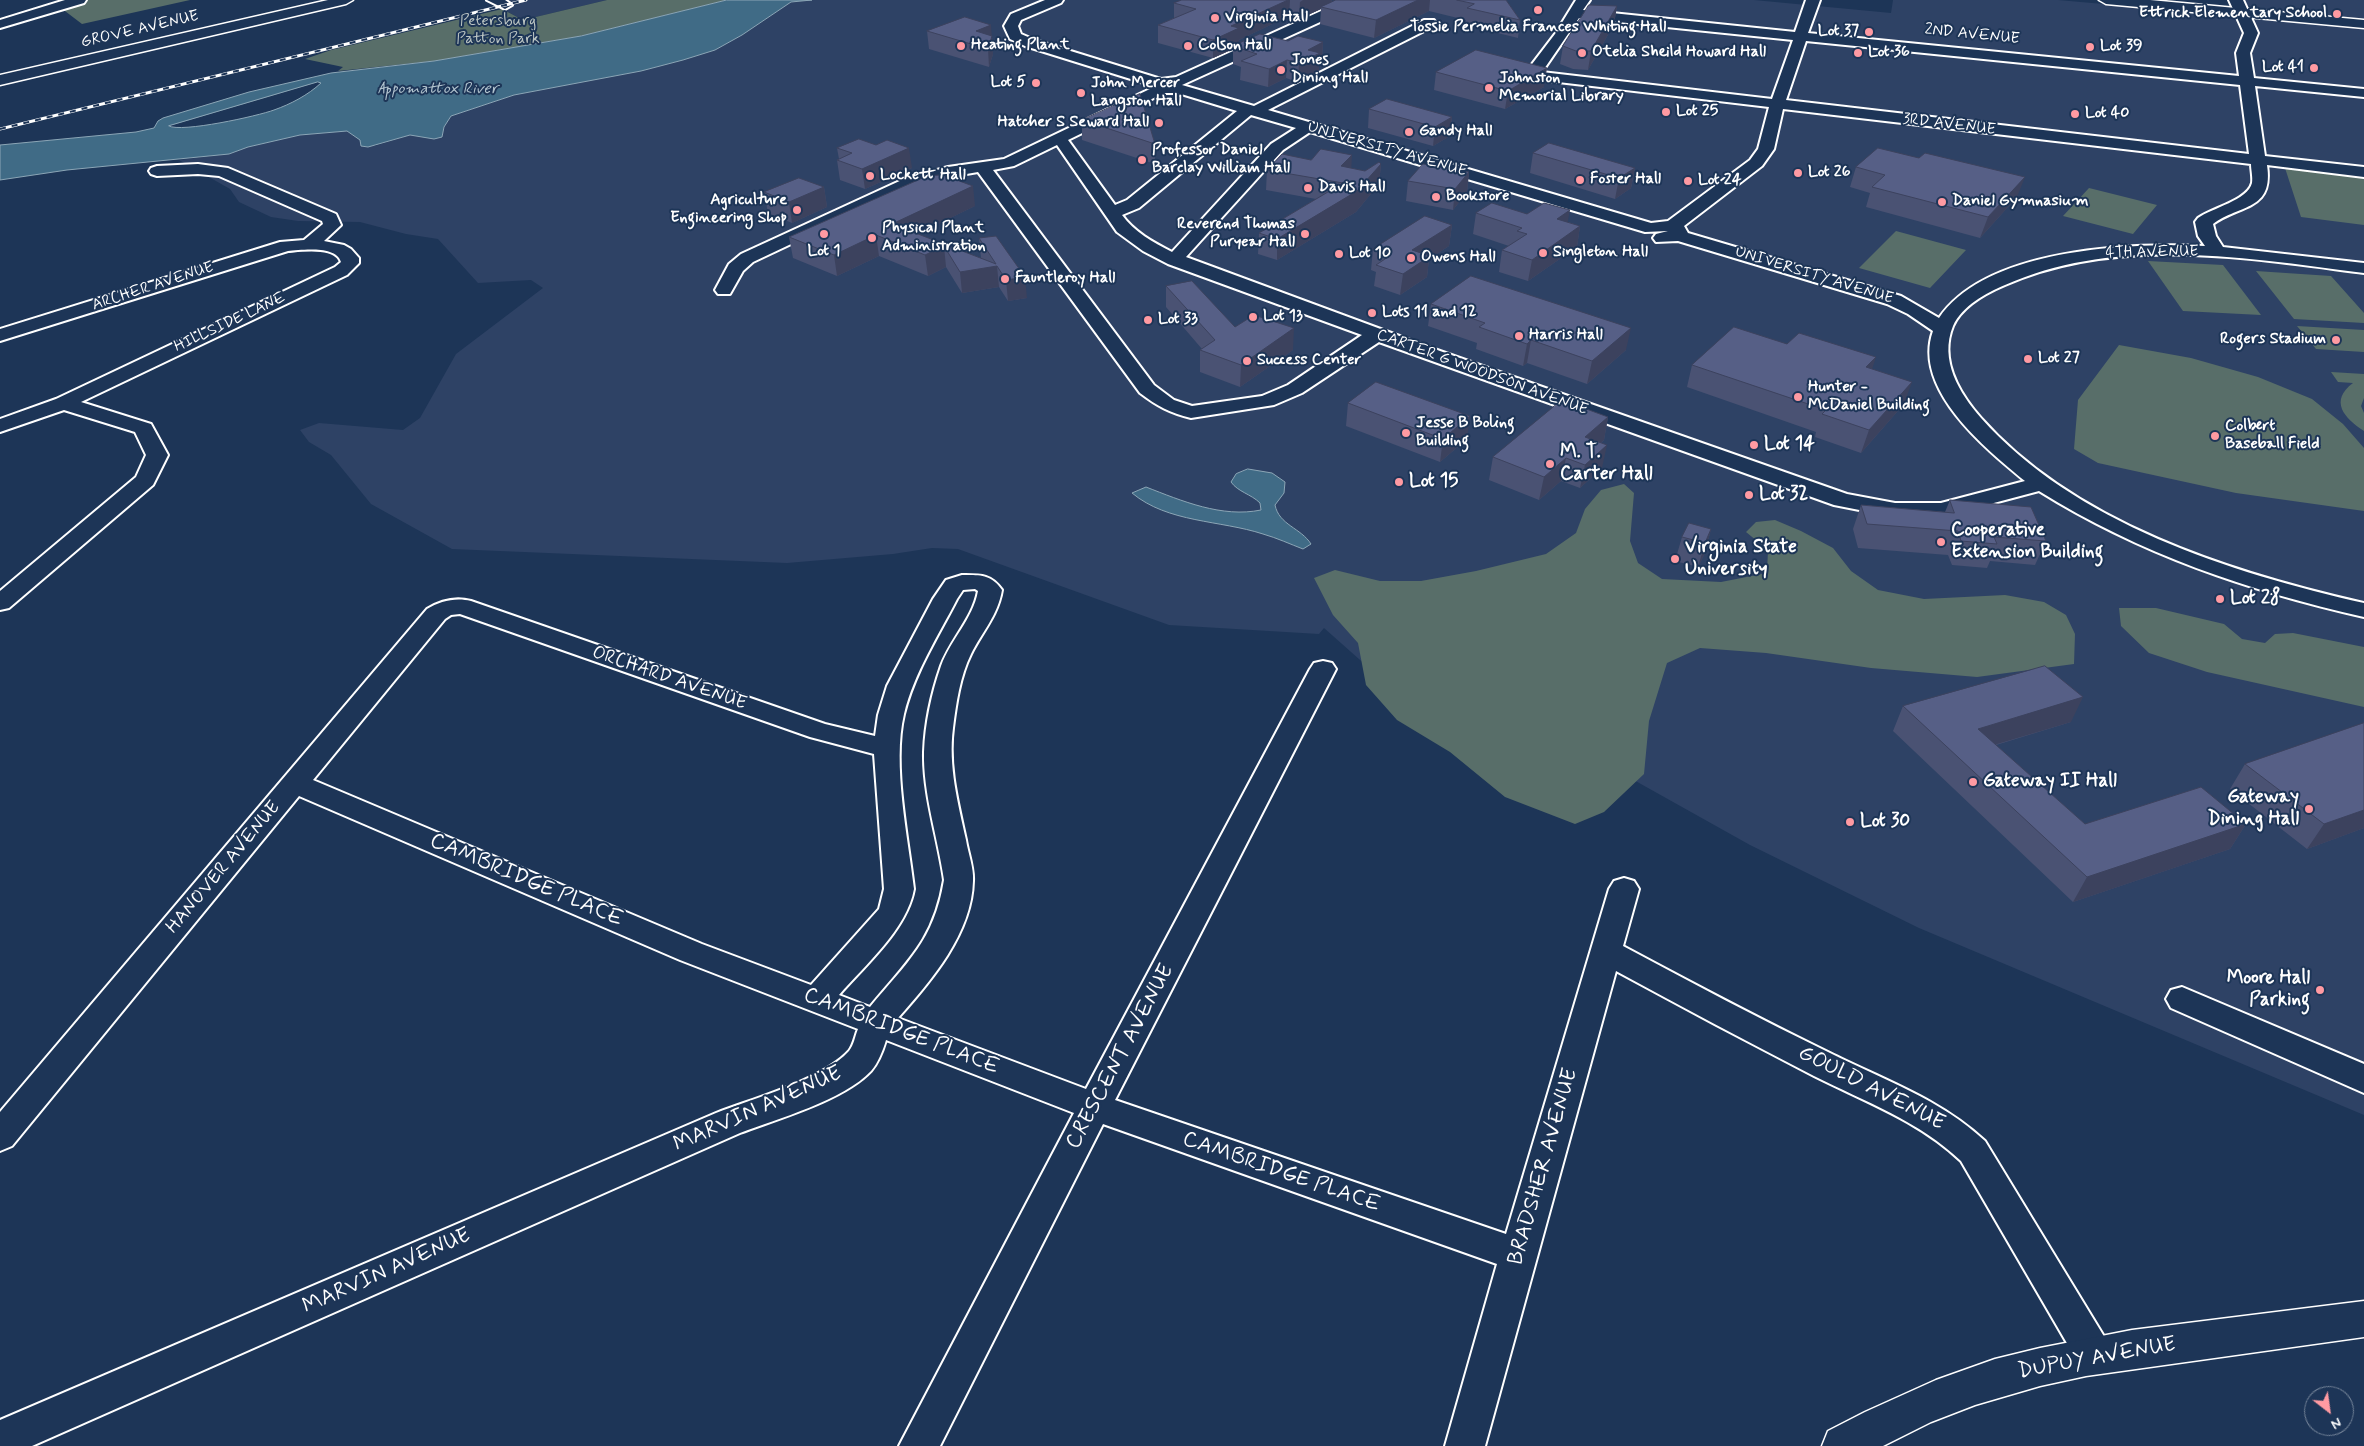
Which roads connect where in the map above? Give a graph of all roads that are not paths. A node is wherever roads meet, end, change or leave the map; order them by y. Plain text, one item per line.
1 (79, 0) edge
2 (346, 0) edge
3 (1056, 0) edge
4 (1583, 0) edge
5 (1813, 0) edge
6 (2106, 0) edge
7 (1342, 2) edge
8 (318, 3) edge
9 (2239, 6) edge
10 (1576, 14) junction
11 (1429, 23) dead end
12 (0, 24) edge
13 (2364, 24) edge
14 (1800, 36) junction
15 (0, 80) edge
16 (2247, 81) junction
17 (1178, 85) junction
18 (1160, 86) junction
19 (2364, 93) edge
20 (1777, 105) junction
21 (1252, 110) junction
22 (1308, 127) junction
23 (1060, 139) junction
24 (2259, 161) junction
25 (982, 168) junction
26 (158, 171) dead end
27 (2364, 172) edge
28 (1112, 213) junction
29 (1675, 231) junction
30 (307, 246) junction
31 (2218, 252) junction
32 (1174, 260) junction
33 (2364, 268) edge
34 (724, 290) dead end
35 (1894, 300) junction
36 (1947, 308) junction
37 (0, 334) edge
38 (1376, 335) junction
39 (62, 403) junction
40 (0, 426) edge
41 (2043, 483) junction
42 (0, 603) edge
43 (453, 606) joint
44 (2364, 610) edge
45 (1323, 669) dead end
46 (887, 748) junction
47 (294, 783) junction
48 (1624, 889) dead end
49 (1606, 951) junction
50 (2182, 999) dead end
51 (816, 1000) junction
52 (877, 1023) junction
53 (2364, 1079) edge
54 (1095, 1106) junction
55 (0, 1136) edge
56 (1519, 1255) junction
57 (2364, 1319) edge
58 (2095, 1356) junction
59 (0, 1440) edge
60 (919, 1446) edge
61 (1466, 1446) edge
62 (1843, 1446) edge

1 - 12 street
2 - 8 main road, GROVE AVENUE
3 - 18 street
4 - 10 street
5 - 14 street
6 - 9 main road
7 - 17 street
8 - 15 main road, GROVE AVENUE
9 - 13 main road
9 - 16 street
10 - 14 street, 2ND AVENUE
10 - 20 street, 3RD AVENUE
11 - 21 street
14 - 16 street, 2ND AVENUE
14 - 20 street
16 - 19 street, 2ND AVENUE
16 - 24 street
17 - 18 street, UNIVERSITY AVENUE
17 - 21 street, UNIVERSITY AVENUE
18 - 23 street
20 - 24 street, 3RD AVENUE
20 - 29 street
21 - 22 street, UNIVERSITY AVENUE
21 - 28 street
22 - 29 street, UNIVERSITY AVENUE
22 - 32 street
23 - 25 street
23 - 28 street, CARTER G WOODSON AVENUE
24 - 27 street, 3RD AVENUE
24 - 31 street
25 - 34 street
25 - 38 street
26 - 30 street
28 - 32 street, CARTER G WOODSON AVENUE
29 - 35 street, UNIVERSITY AVENUE
30 - 37 street, ARCHER AVENUE
30 - 39 street, HILLSIDE LANE
31 - 33 street, 4TH AVENUE
31 - 36 street, 4TH AVENUE
32 - 38 street, CARTER G WOODSON AVENUE
35 - 36 street
35 - 36 street, UNIVERSITY AVENUE
36 - 41 street
38 - 41 street, CARTER G WOODSON AVENUE
39 - 40 street
39 - 42 street
41 - 44 street
43 - 46 street, ORCHARD AVENUE
43 - 47 street, HANOVER AVENUE
45 - 54 street, CRESCENT AVENUE
46 - 51 street, MARVIN AVENUE
46 - 52 street, MARVIN AVENUE
47 - 51 street, CAMBRIDGE PLACE
47 - 55 street, HANOVER AVENUE
48 - 49 street, BRADSHER AVENUE
49 - 56 street, BRADSHER AVENUE
49 - 58 street, GOULD AVENUE
50 - 53 street
51 - 52 street, CAMBRIDGE PLACE
52 - 54 street, CAMBRIDGE PLACE
52 - 59 street, MARVIN AVENUE
54 - 56 street, CAMBRIDGE PLACE
54 - 60 street, CRESCENT AVENUE
56 - 61 street, BRADSHER AVENUE
57 - 58 main road, DUPUY AVENUE
58 - 62 main road, DUPUY AVENUE

